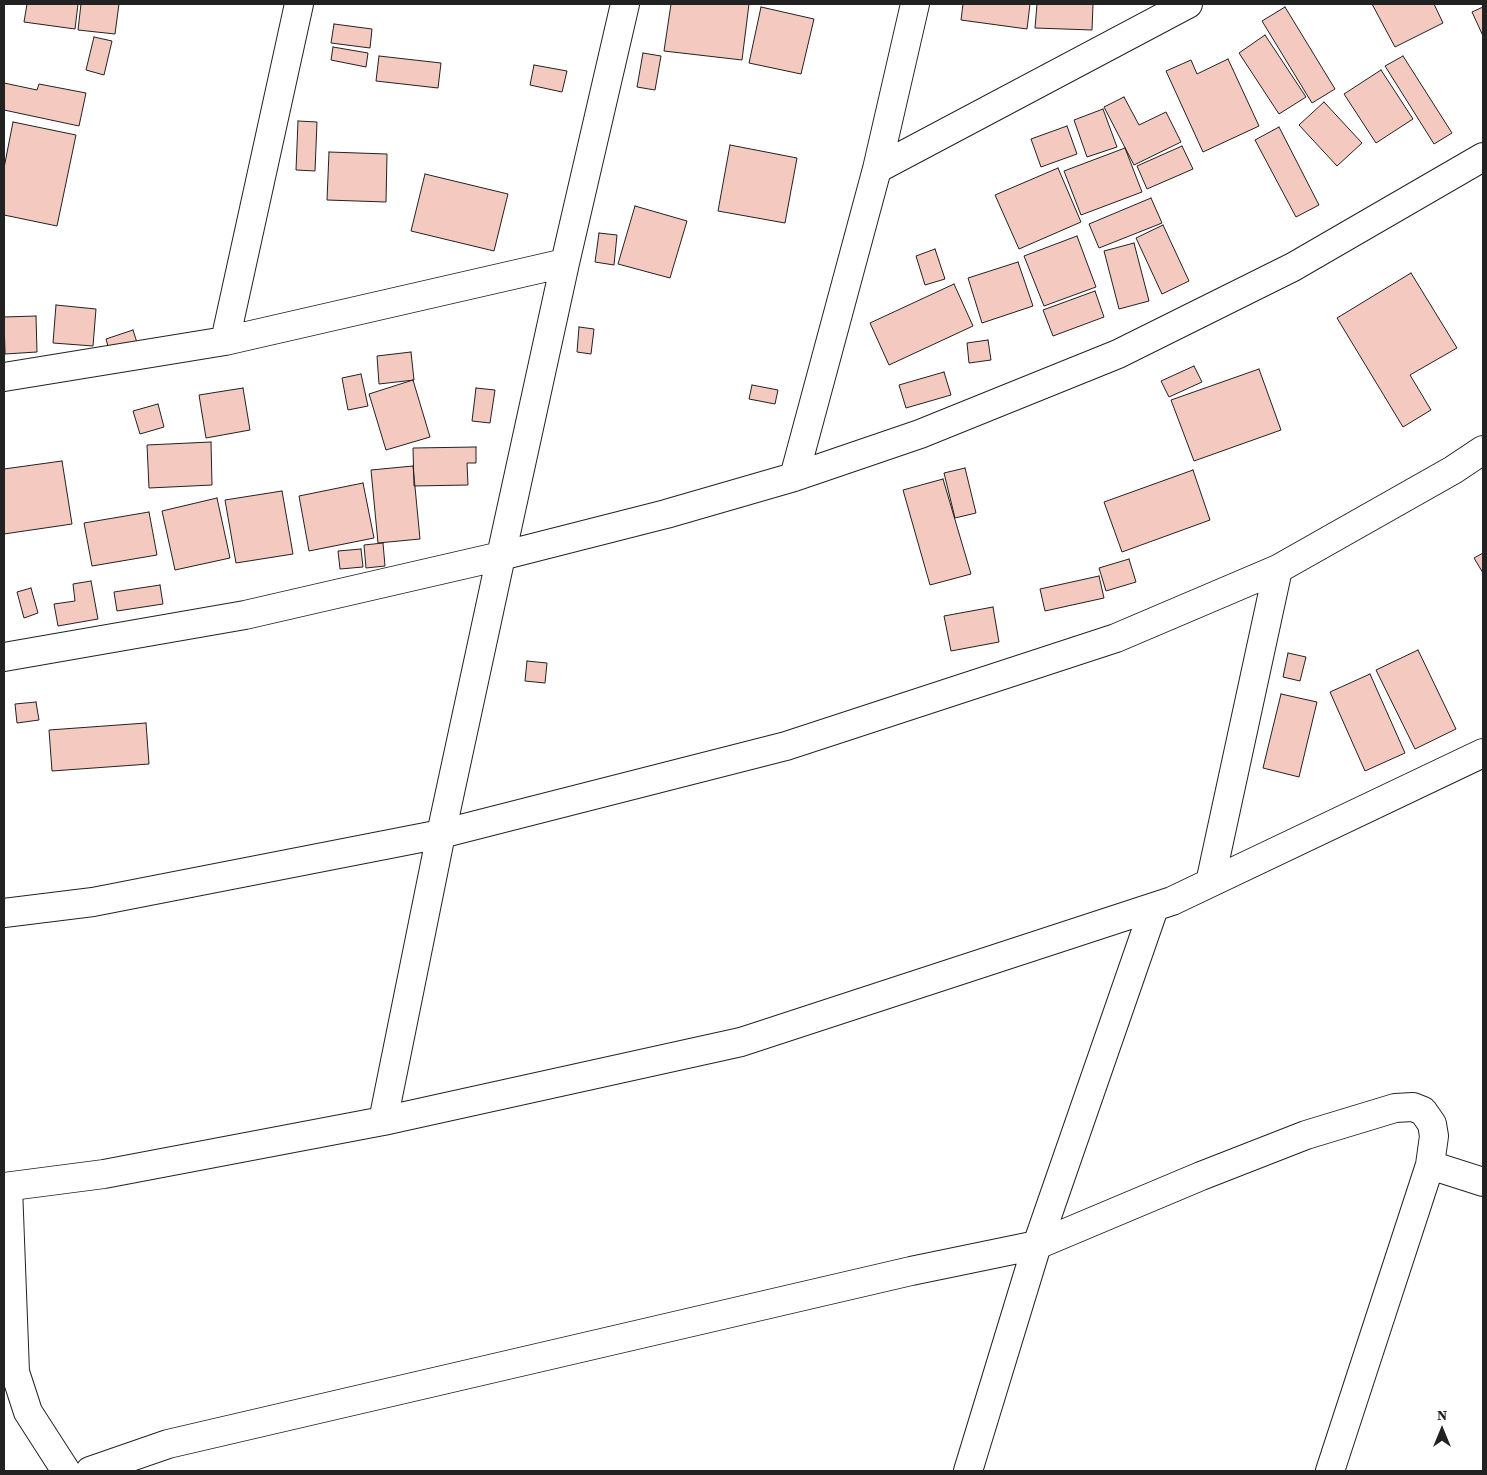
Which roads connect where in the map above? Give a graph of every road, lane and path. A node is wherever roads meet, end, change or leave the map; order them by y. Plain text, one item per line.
1 (299, 4) edge
2 (624, 4) edge
3 (915, 4) edge
4 (1188, 4) edge
5 (1483, 157) edge
6 (877, 169) junction
7 (565, 263) junction
8 (225, 341) junction
9 (4, 377) edge
10 (1483, 450) edge
11 (794, 477) junction
12 (501, 556) junction
13 (1278, 569) junction
14 (4, 657) edge
15 (1483, 753) edge
16 (440, 834) junction
17 (1210, 883) junction
18 (1154, 908) junction
19 (4, 914) edge
20 (383, 1121) junction
21 (1430, 1165) junction
22 (1483, 1182) edge
23 (6, 1187) edge
24 (1036, 1245) junction
25 (66, 1471) edge
26 (90, 1471) edge
27 (968, 1471) edge
28 (1330, 1471) edge

1 - 8 street
2 - 7 street
3 - 6 street
4 - 6 street
5 - 11 street
6 - 11 street
7 - 8 street
7 - 12 street
8 - 9 street
10 - 13 street
11 - 12 street
12 - 14 street
12 - 16 street
13 - 16 street
13 - 17 street
15 - 17 street
16 - 19 street
16 - 20 street
17 - 18 street
18 - 20 street
18 - 24 street
20 - 23 street
21 - 22 street
21 - 24 street
21 - 28 street
23 - 25 street
24 - 26 street
24 - 27 street

